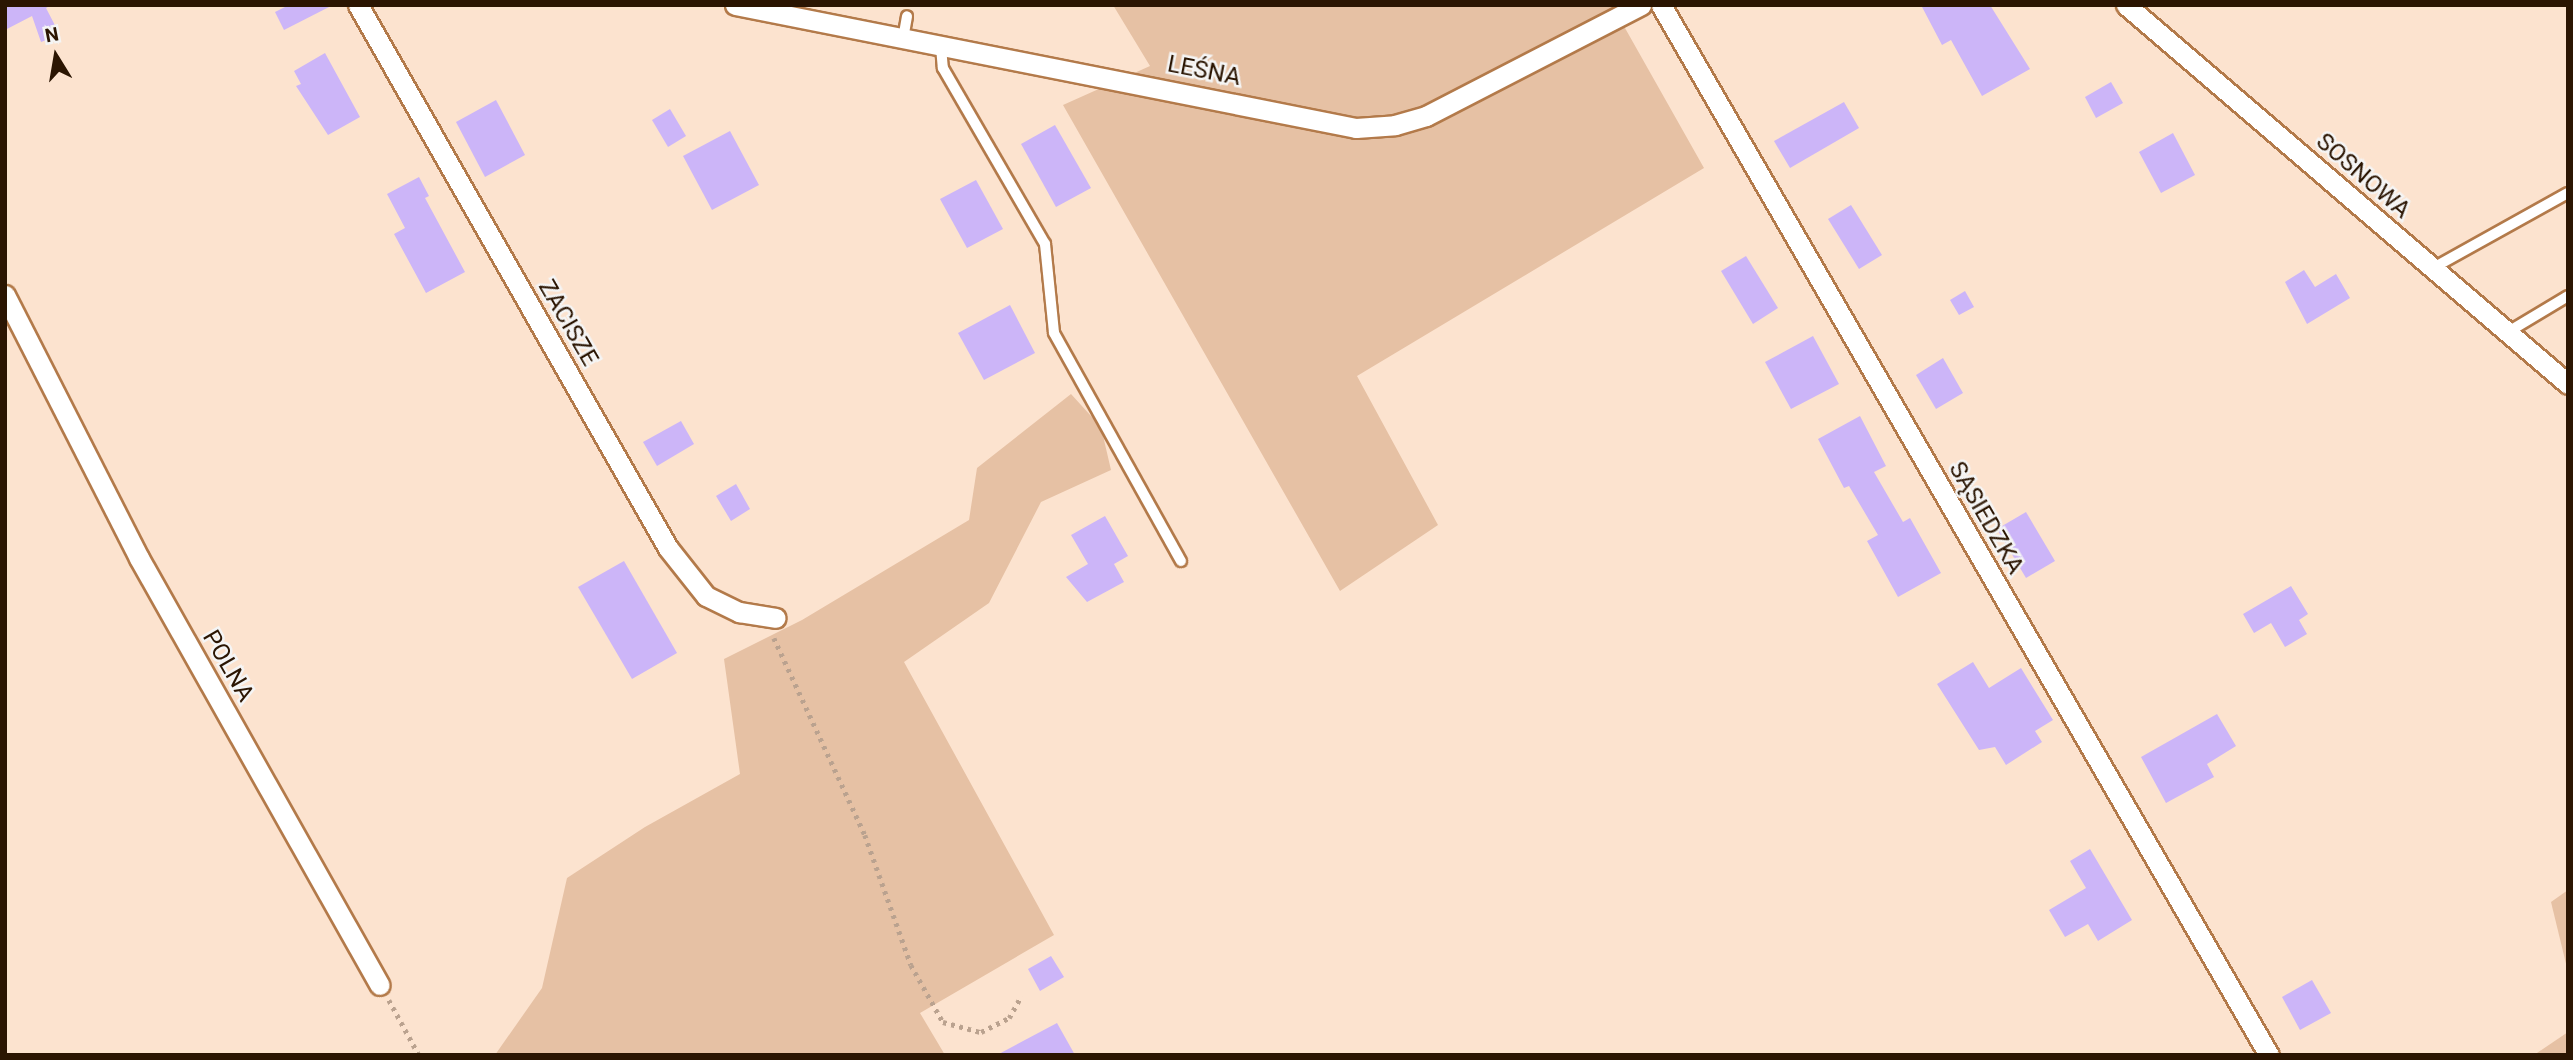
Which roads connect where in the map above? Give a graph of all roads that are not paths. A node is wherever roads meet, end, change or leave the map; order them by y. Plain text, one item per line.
1 (358, 5) edge
2 (735, 5) edge
3 (1642, 5) edge
4 (1661, 5) edge
5 (2126, 5) edge
6 (907, 16) dead end
7 (904, 39) junction
8 (941, 47) junction
9 (2568, 192) edge
10 (2433, 268) junction
11 (5, 295) edge
12 (2568, 296) edge
13 (2508, 332) junction
14 (2568, 384) edge
15 (1181, 561) dead end
16 (769, 617) road end
17 (380, 985) road end
18 (2269, 1055) edge

1 - 16 street, ZACISZE
2 - 7 street, LEŚNA
3 - 8 street, LEŚNA
4 - 18 street, SĄSIEDZKA
5 - 10 street, SOSNOWA
6 - 7 lane
7 - 8 street, LEŚNA
8 - 15 lane
9 - 10 lane
10 - 13 street, SOSNOWA
11 - 17 street, POLNA
12 - 13 lane
13 - 14 street, SOSNOWA

